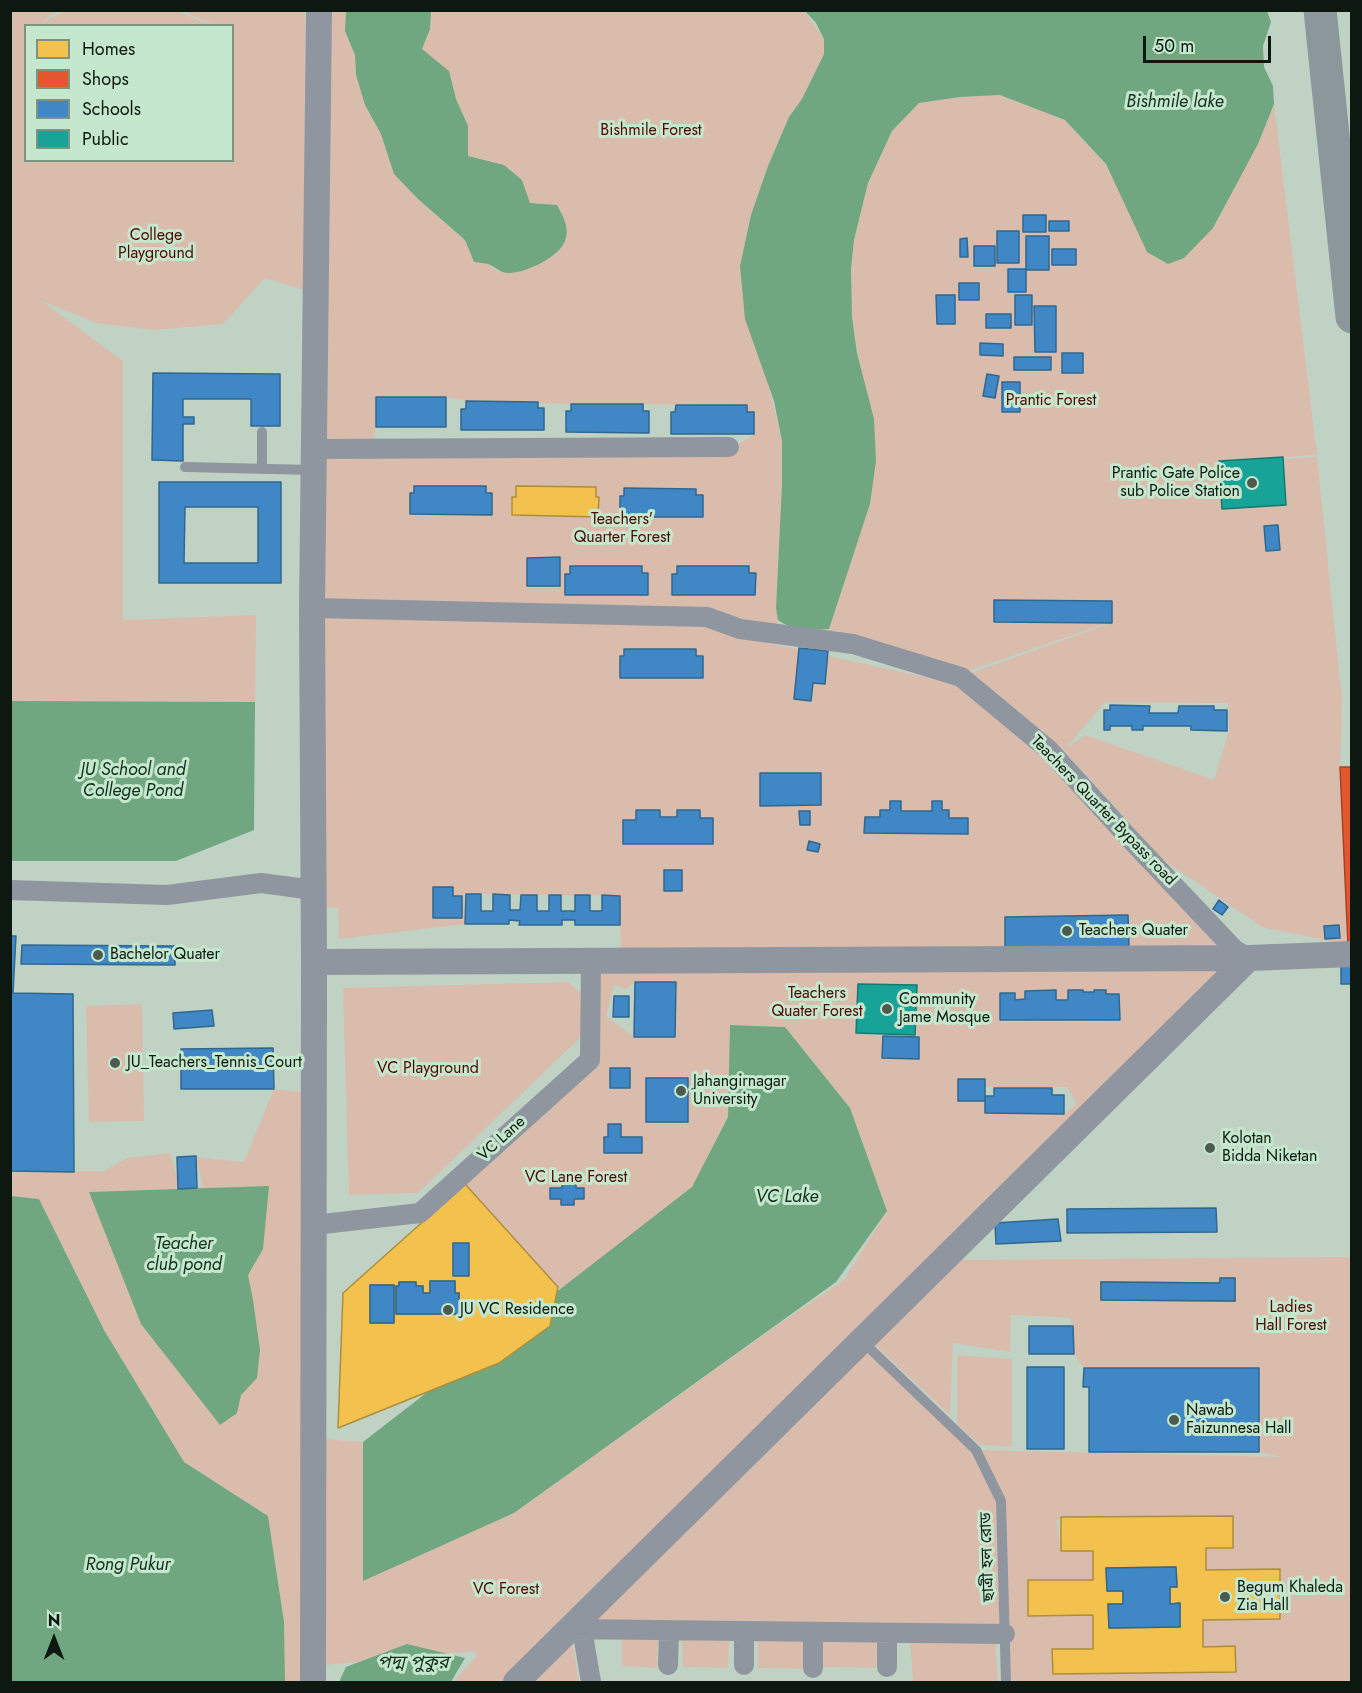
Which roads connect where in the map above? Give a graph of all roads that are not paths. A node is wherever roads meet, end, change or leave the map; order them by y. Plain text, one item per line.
1 (319, 10) edge
2 (1320, 10) edge
3 (1341, 10) edge
4 (1352, 97) edge
5 (1352, 317) edge
6 (262, 432) dead end
7 (729, 447) dead end
8 (313, 459) junction
9 (185, 467) dead end
10 (262, 468) junction
11 (312, 608) junction
12 (10, 890) edge
13 (314, 890) junction
14 (1352, 954) edge
15 (1249, 958) junction
16 (591, 961) junction
17 (314, 962) junction
18 (314, 1225) junction
19 (862, 1341) junction
20 (576, 1629) junction
21 (669, 1630) junction
22 (744, 1631) junction
23 (813, 1632) junction
24 (887, 1633) junction
25 (1005, 1634) junction
26 (668, 1665) dead end
27 (744, 1665) dead end
28 (887, 1667) dead end
29 (813, 1668) dead end
30 (313, 1683) edge
31 (516, 1683) edge
32 (591, 1683) edge
33 (1006, 1683) edge

1 - 8 street
2 - 5 highway
3 - 4 highway
6 - 10 lane
7 - 8 street
8 - 10 lane
8 - 11 street
9 - 10 lane
11 - 13 street
11 - 15 street, Teachers Quarter Bypass road
12 - 13 street
13 - 17 street
14 - 15 street
15 - 16 street
15 - 19 street
16 - 17 street
16 - 18 street, VC Lane
17 - 18 street
18 - 30 street
19 - 20 street
19 - 25 lane, ছাত্রী হল রোড
20 - 21 street
20 - 31 street
20 - 32 street
21 - 22 street
21 - 26 street
22 - 23 street
22 - 27 street
23 - 24 street
23 - 29 street
24 - 25 street
24 - 28 street
25 - 33 lane, ছাত্রী হল রোড

